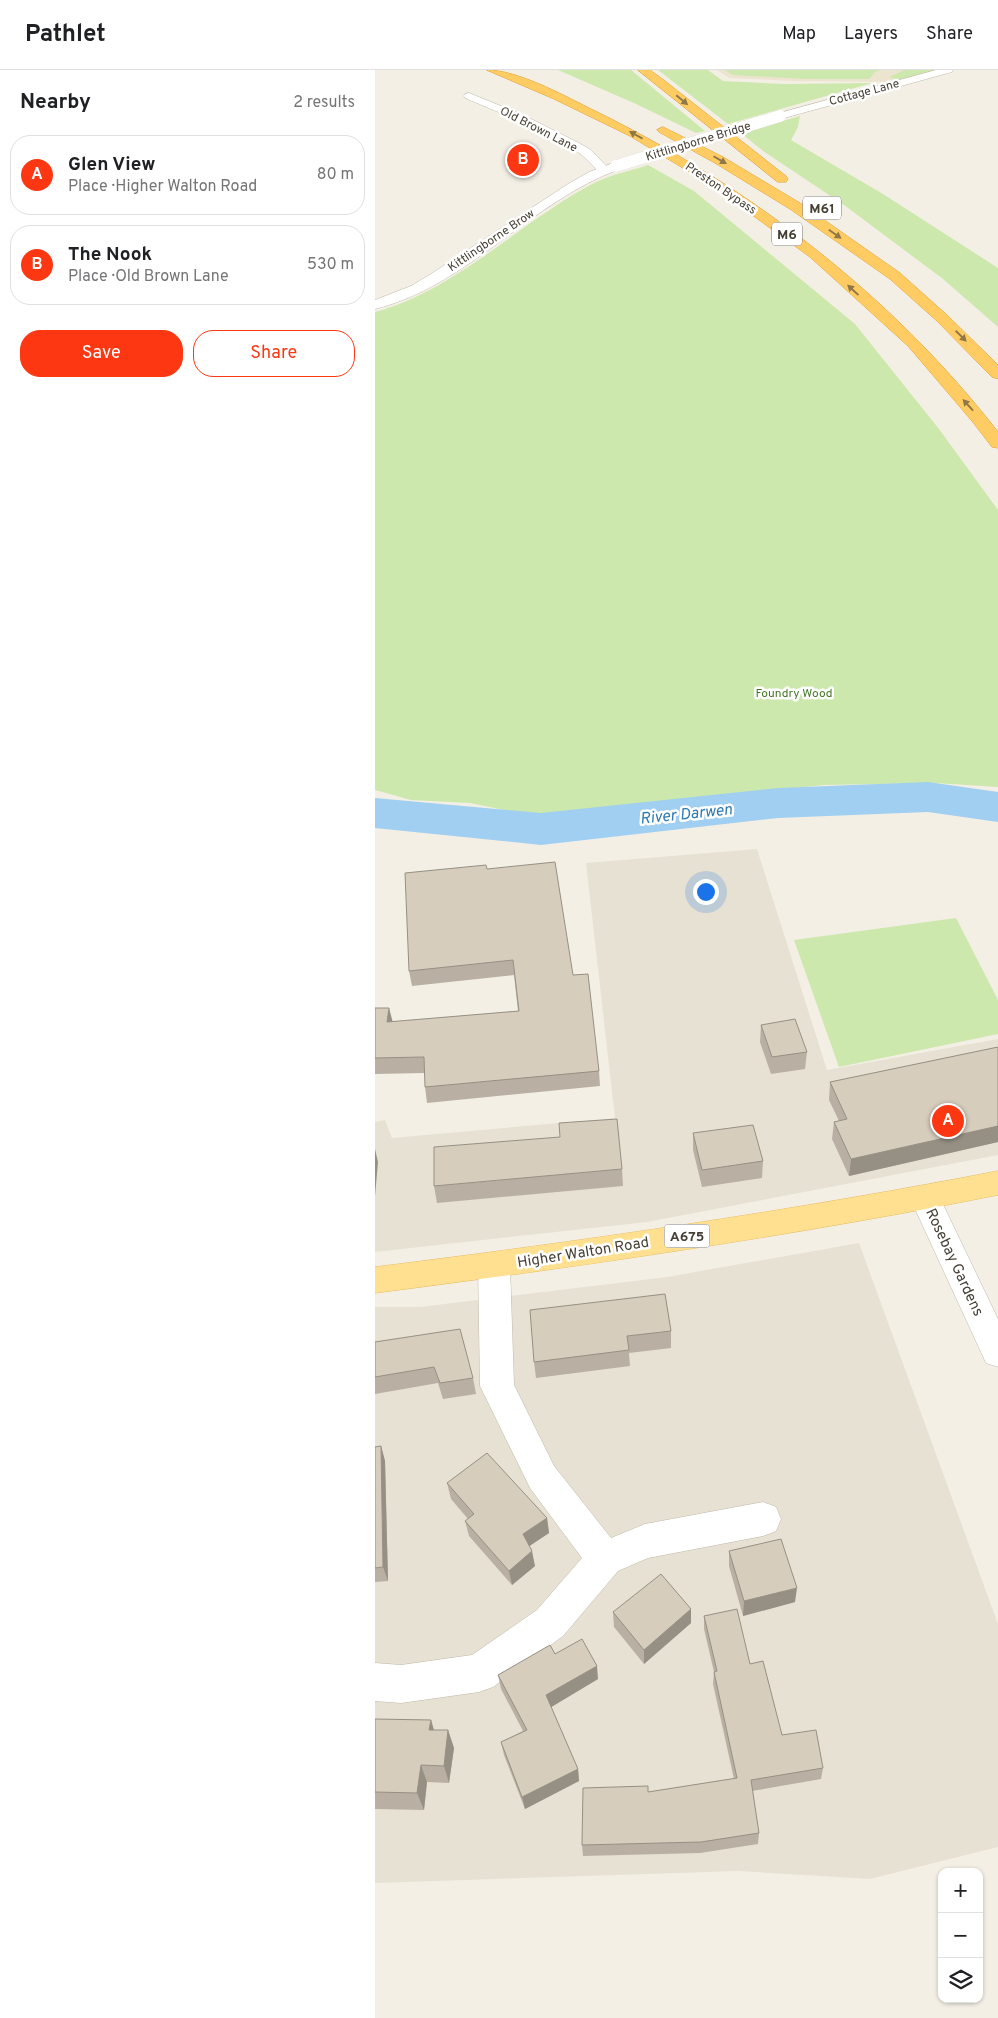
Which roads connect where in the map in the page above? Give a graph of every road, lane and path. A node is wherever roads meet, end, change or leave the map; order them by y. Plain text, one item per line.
1 (484, 70) edge
2 (492, 70) edge
3 (643, 70) edge
4 (948, 70) edge
5 (530, 85) junction
6 (469, 96) dead end
7 (780, 116) joint
8 (655, 126) dead end
9 (610, 168) junction
10 (793, 187) dead end
11 (862, 237) dead end
12 (915, 277) dead end
13 (375, 304) edge
14 (998, 374) edge
15 (998, 443) edge
16 (998, 1182) edge
17 (925, 1198) junction
18 (494, 1266) junction
19 (375, 1280) edge
20 (998, 1352) edge
21 (763, 1519) dead end
22 (605, 1559) junction
23 (375, 1682) edge

1 - 5 highway
2 - 5 highway, Preston Bypass / M6
3 -> 10 highway, M61
4 - 7 street, Cottage Lane
15 -> 5 highway, Preston Bypass / M6
6 - 9 street, Old Brown Lane
7 - 9 street, Kittlingborne Bridge, bridge
8 -> 14 highway, Preston Bypass / M6
9 - 13 street, Kittlingborne Brow
11 - 12 highway
16 - 17 main road, Higher Walton Road / A675
17 - 18 main road, Higher Walton Road / A675
17 - 20 street, Rosebay Gardens
18 - 19 main road, Higher Walton Road / A675
18 - 22 street
21 - 22 street
22 - 23 street

